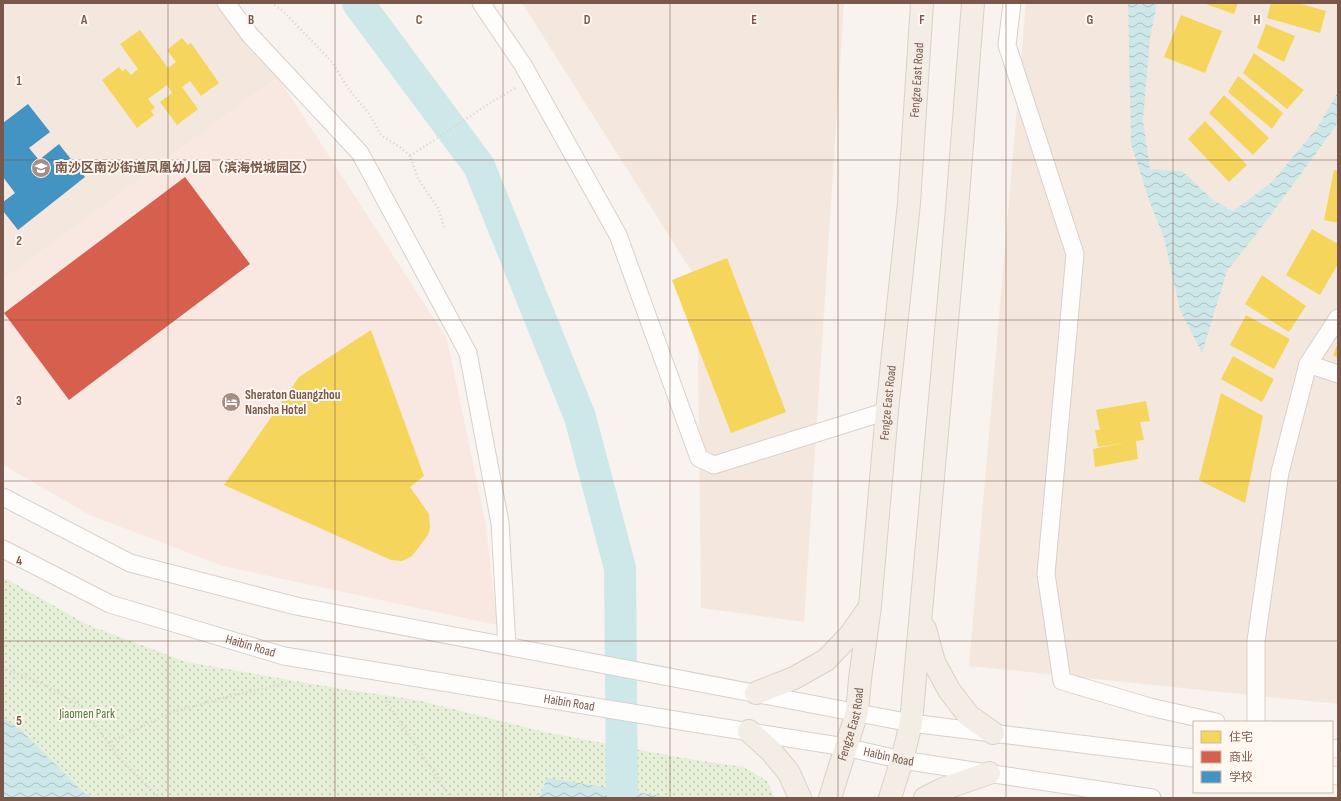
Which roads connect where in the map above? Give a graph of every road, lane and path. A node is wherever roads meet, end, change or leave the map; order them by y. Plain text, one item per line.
1 (226, 3) edge
2 (271, 3) edge
3 (481, 3) edge
4 (922, 3) edge
5 (973, 3) edge
6 (1012, 3) edge
7 (531, 79) junction
8 (410, 156) junction
9 (445, 230) dead end
10 (1338, 318) edge
11 (1308, 364) junction
12 (1338, 374) edge
13 (887, 411) junction
14 (3, 497) edge
15 (3, 549) edge
16 (870, 606) junction
17 (921, 613) junction
18 (507, 646) junction
19 (3, 668) edge
20 (287, 683) dead end
21 (756, 693) junction
22 (386, 701) dead end
23 (856, 712) junction
24 (1212, 721) edge
25 (1256, 721) edge
26 (911, 723) junction
27 (749, 731) junction
28 (993, 733) junction
29 (108, 742) junction
30 (845, 747) junction
31 (1193, 758) edge
32 (902, 760) junction
33 (989, 773) junction
34 (160, 798) edge
35 (451, 798) edge
36 (800, 798) edge
37 (830, 798) edge
38 (890, 798) edge
39 (925, 798) edge
40 (1152, 798) edge

1 - 18 street
2 - 8 path
3 - 7 street
4 - 13 main road, Fengze East Road
5 - 17 main road
6 - 24 street
7 - 8 path
7 - 13 street
8 - 9 path
10 - 11 street
11 - 12 street
11 - 25 street
13 - 16 main road, Fengze East Road
14 - 18 street
15 - 27 street, Haibin Road
16 - 21 main road
16 - 23 main road, Fengze East Road
17 - 26 main road
17 - 28 main road
18 - 21 street
19 - 29 path
20 - 29 path
21 - 23 street
22 - 35 path
23 - 26 street
23 - 30 main road, Fengze East Road
26 - 28 street
26 - 32 main road
27 - 30 street, Haibin Road
27 - 36 main road
28 - 31 street
29 - 34 path
30 - 32 street, Haibin Road
30 - 37 main road, Fengze East Road
32 - 33 street, Haibin Road
32 - 38 main road
33 - 39 main road
33 - 40 street, Haibin Road

